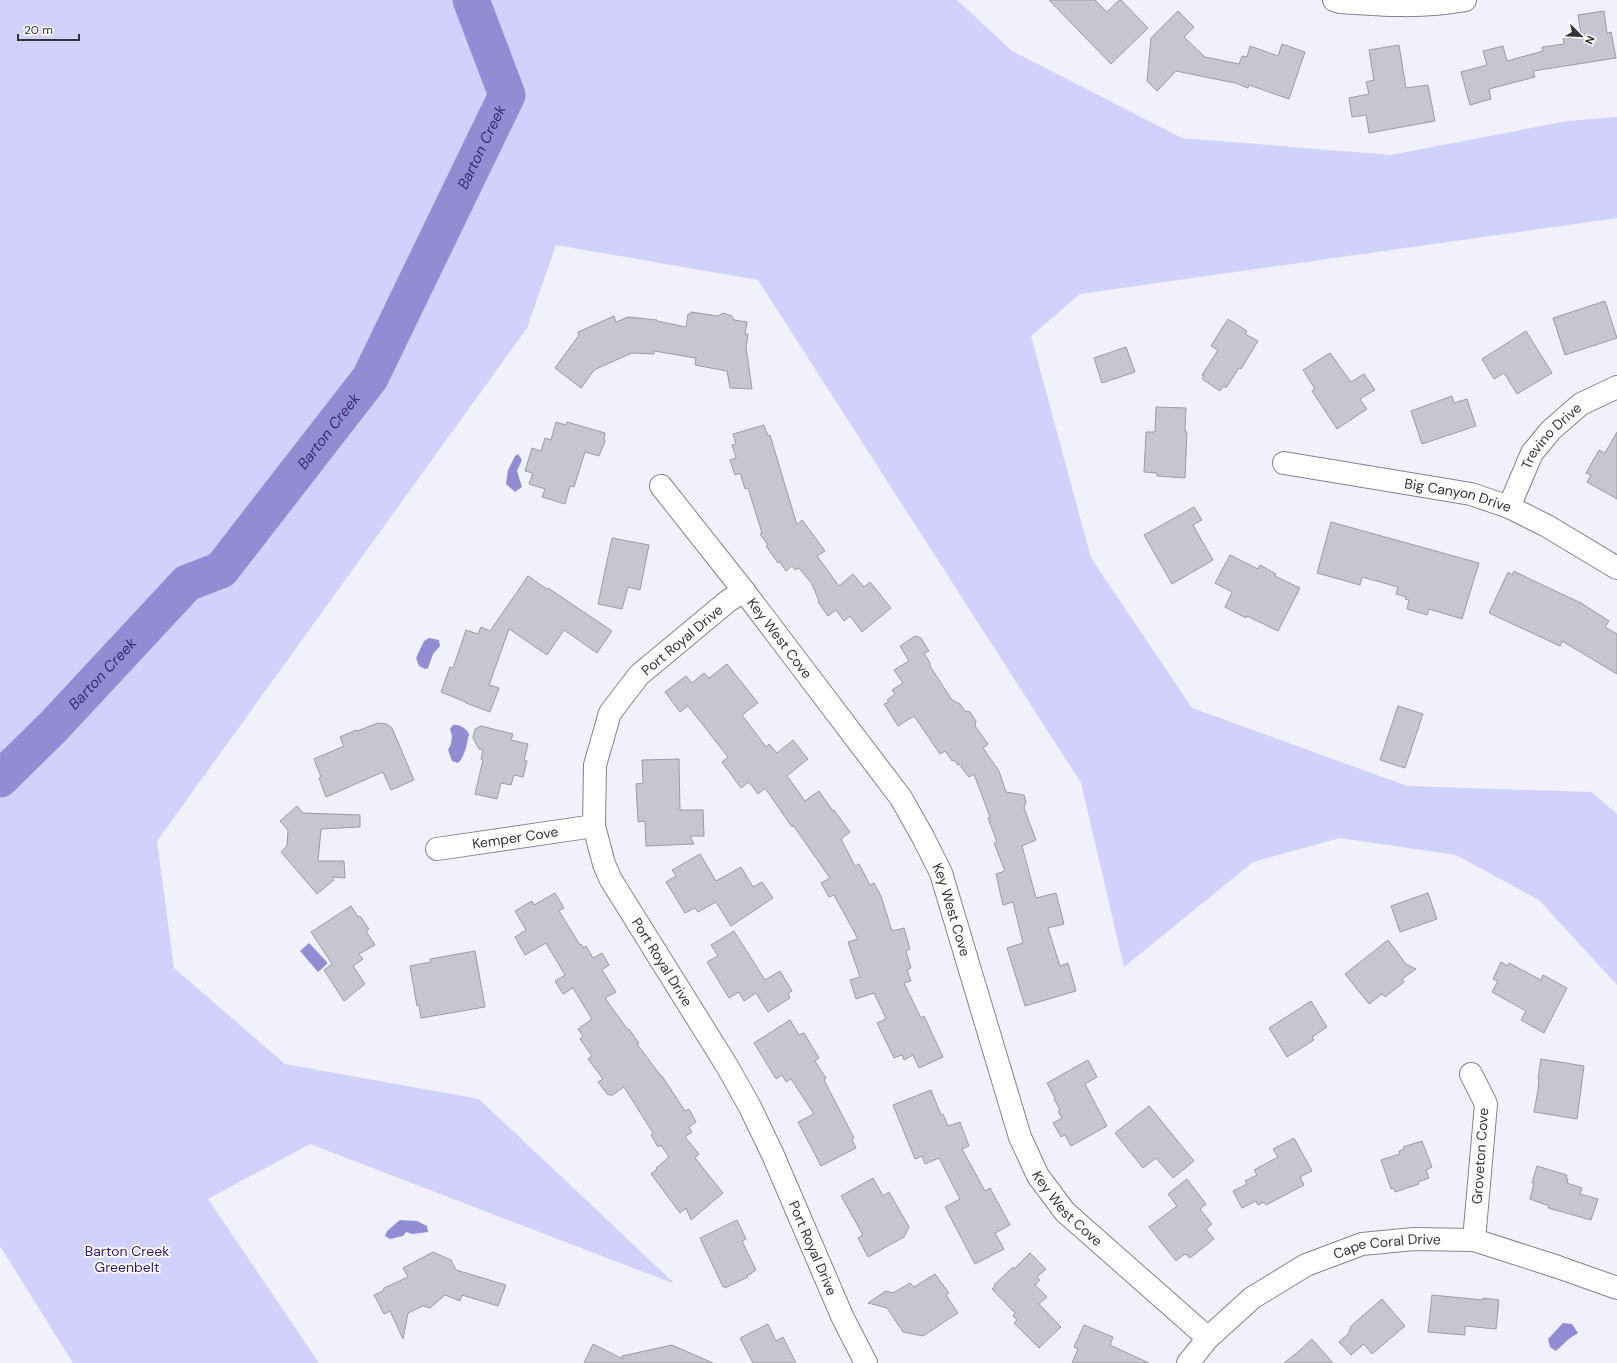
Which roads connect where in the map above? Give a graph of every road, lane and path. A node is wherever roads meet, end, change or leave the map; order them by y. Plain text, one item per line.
1 (1334, 0) edge
2 (1466, 0) edge
3 (1617, 387) edge
4 (1284, 463) dead end
5 (661, 486) dead end
6 (1509, 507) junction
7 (1617, 568) edge
8 (744, 591) junction
9 (594, 826) junction
10 (436, 849) dead end
11 (1471, 1074) dead end
12 (1474, 1240) junction
13 (1617, 1288) edge
14 (1208, 1338) junction
15 (866, 1363) edge
16 (1188, 1363) edge

1 - 2 street
3 - 6 street, Trevino Drive
4 - 6 street, Big Canyon Drive
5 - 8 street, Key West Cove
6 - 7 street, Big Canyon Drive
8 - 9 street, Port Royal Drive
8 - 14 street, Key West Cove
9 - 10 street, Kemper Cove
9 - 15 street, Port Royal Drive
11 - 12 street, Groveton Cove
12 - 13 street, Cape Coral Drive
12 - 14 street, Cape Coral Drive
14 - 16 street, Cape Coral Drive

